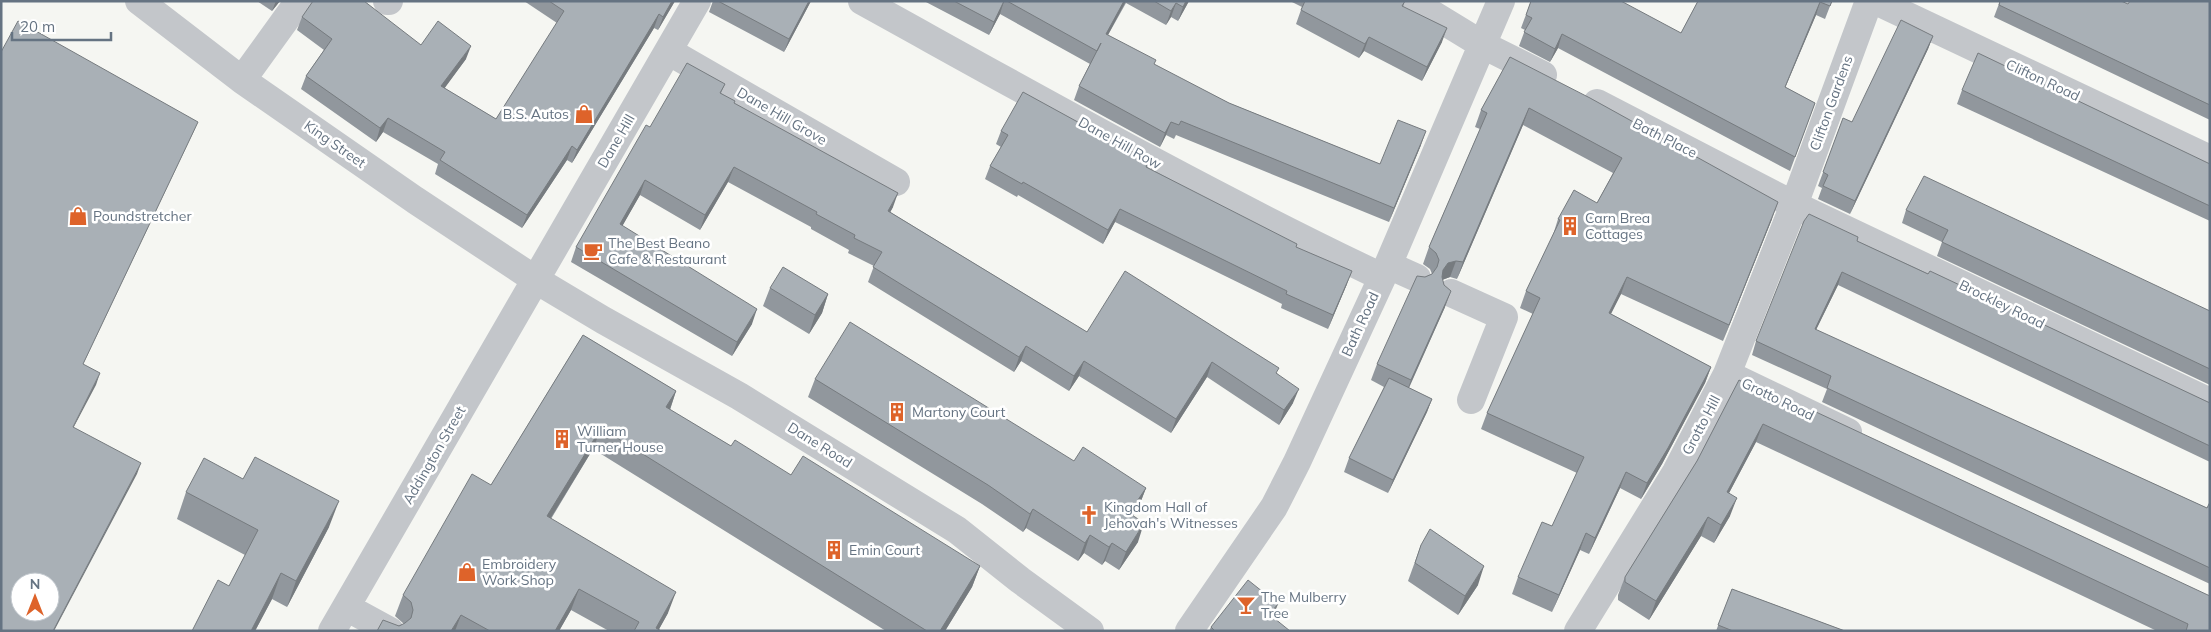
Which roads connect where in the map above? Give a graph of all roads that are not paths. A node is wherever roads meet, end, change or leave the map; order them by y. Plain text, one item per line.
1 (139, 1) edge
2 (299, 1) edge
3 (697, 1) edge
4 (862, 1) edge
5 (1411, 1) edge
6 (1501, 1) edge
7 (1869, 1) edge
8 (1876, 1) edge
9 (1484, 45) junction
10 (668, 51) junction
11 (242, 80) junction
12 (2210, 158) edge
13 (896, 182) dead end
14 (1794, 205) junction
15 (1385, 271) junction
16 (1417, 278) edge
17 (536, 280) junction
18 (1451, 293) edge
19 (1727, 374) junction
20 (1471, 400) dead end
21 (2210, 402) edge
22 (1867, 441) edge
23 (346, 606) junction
24 (332, 631) edge
25 (390, 631) edge
26 (1090, 631) edge
27 (1189, 631) edge
28 (1578, 631) edge

1 - 11 street, King Street
2 - 11 street
3 - 10 street, Dane Hill
4 - 15 street, Dane Hill Row
5 - 9 street, Bath Place
6 - 9 street, Bath Road
7 - 14 street, Clifton Gardens
8 - 12 street, Clifton Road
9 - 14 street, Bath Place
9 - 15 street, Bath Road
10 - 13 street, Dane Hill Grove
10 - 17 street, Dane Hill
11 - 17 street, King Street
14 - 19 street, Grotto Hill
14 - 21 street, Brockley Road
15 - 16 street, Dane Hill Row
15 - 27 street, Bath Road
17 - 23 street, Addington Street
17 - 26 street, Dane Road
18 - 20 street
19 - 22 street, Grotto Road
19 - 28 street, Grotto Hill
23 - 24 street, Addington Street
23 - 25 street

